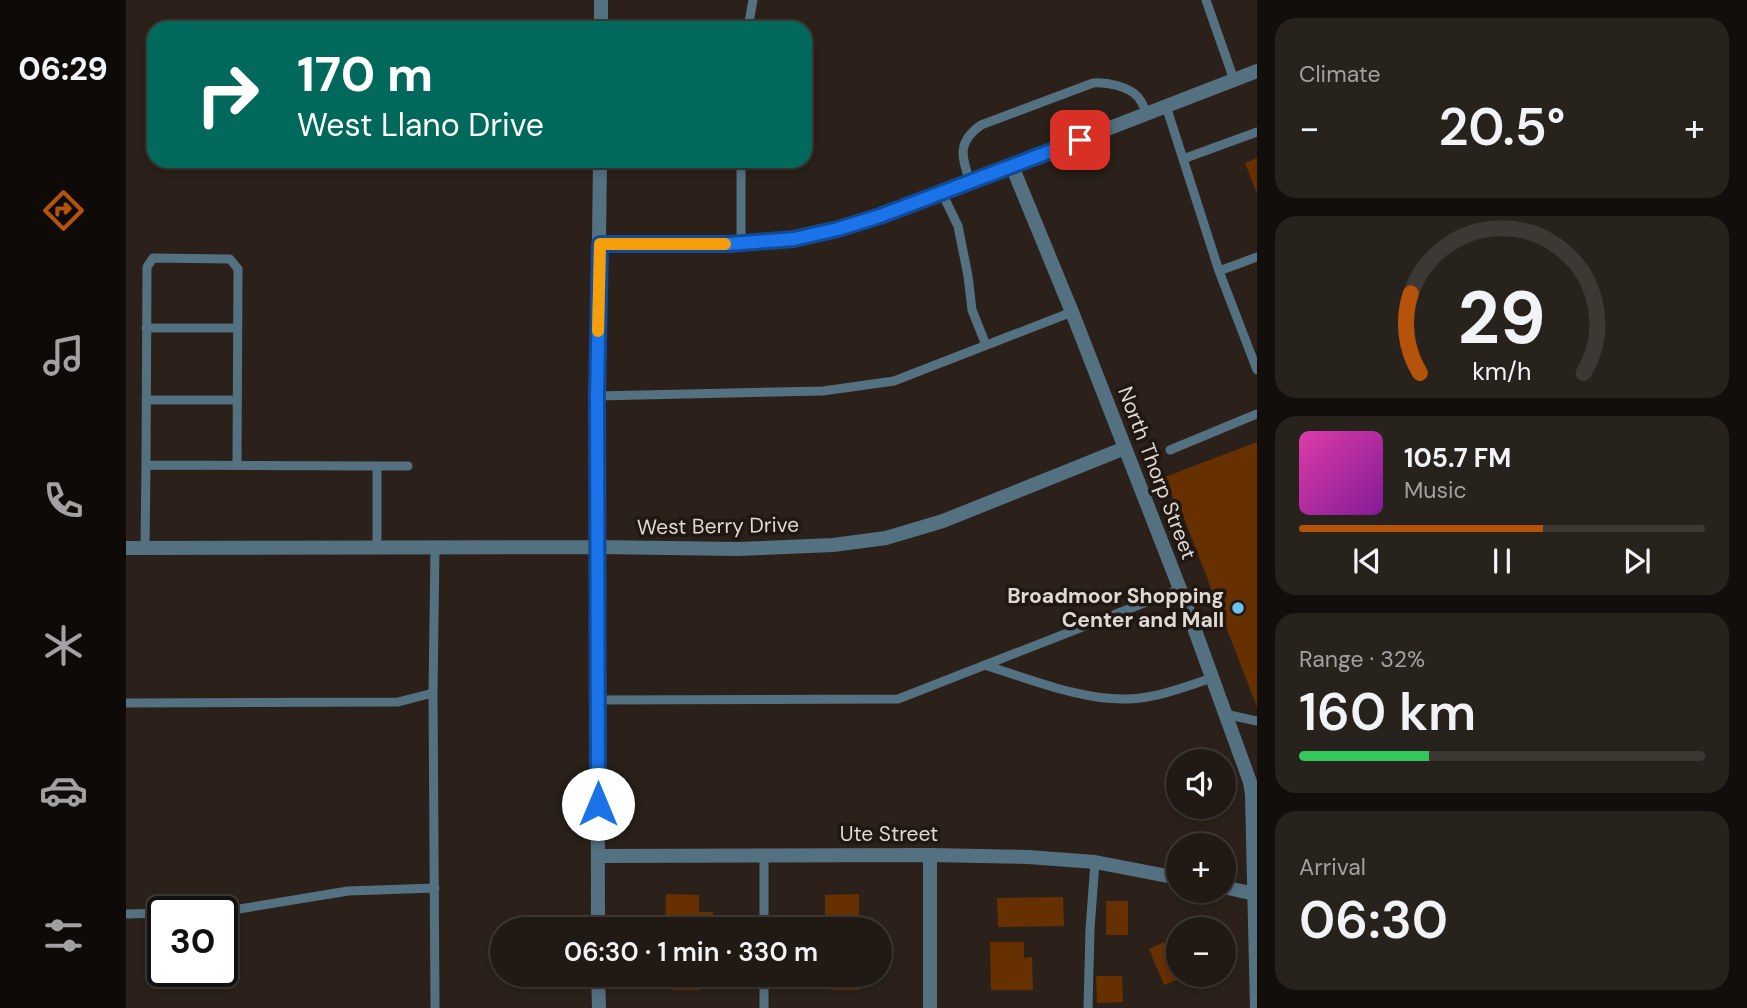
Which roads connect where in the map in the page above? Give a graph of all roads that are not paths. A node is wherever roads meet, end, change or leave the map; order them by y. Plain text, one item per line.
1 (601, 0) edge
2 (753, 0) edge
3 (1206, 0) edge
4 (601, 21) edge
5 (749, 21) edge
6 (1257, 71) edge
7 (1234, 80) junction
8 (1166, 107) junction
9 (1147, 114) junction
10 (1257, 132) edge
11 (1183, 159) junction
12 (1012, 166) junction
13 (600, 168) edge
14 (741, 168) edge
15 (970, 183) junction
16 (942, 193) junction
17 (741, 243) junction
18 (600, 244) junction
19 (1257, 257) edge
20 (1219, 271) junction
21 (1072, 312) junction
22 (146, 328) junction
23 (238, 328) junction
24 (986, 345) junction
25 (1257, 370) edge
26 (597, 396) junction
27 (146, 400) junction
28 (237, 400) junction
29 (1257, 414) edge
30 (1125, 448) junction
31 (1170, 450) dead end
32 (146, 465) junction
33 (237, 465) junction
34 (377, 466) junction
35 (408, 466) dead end
36 (597, 547) junction
37 (126, 548) edge
38 (145, 548) junction
39 (377, 548) junction
40 (435, 548) junction
41 (1180, 589) junction
42 (985, 666) junction
43 (1212, 678) junction
44 (433, 693) junction
45 (597, 699) junction
46 (126, 703) edge
47 (1225, 714) junction
48 (1257, 721) edge
49 (764, 855) junction
50 (930, 855) junction
51 (598, 856) junction
52 (1095, 862) junction
53 (1166, 876) edge
54 (435, 888) junction
55 (1236, 890) edge
56 (1256, 894) edge
57 (238, 909) edge
58 (147, 913) edge
59 (126, 914) edge
60 (598, 917) edge
61 (764, 917) edge
62 (598, 987) edge
63 (764, 987) edge
64 (435, 1008) edge
65 (598, 1008) edge
66 (764, 1008) edge
67 (930, 1008) edge
68 (1088, 1008) edge
69 (1257, 1008) edge

1 - 4 street
2 - 5 lane
3 - 7 lane
6 - 7 street
7 - 8 street
8 - 9 street
8 - 11 lane
9 - 12 street
9 - 15 lane
10 - 11 lane
11 - 20 lane
12 - 15 street
12 - 21 street, North Thorp Street
13 - 18 street
14 - 17 lane
15 - 16 street
16 - 17 street
16 - 24 lane
17 - 18 street
18 - 26 street
19 - 20 lane
20 - 25 lane
21 - 24 lane
21 - 30 street, North Thorp Street
22 - 23 lane
22 - 23 lane
22 - 27 lane
23 - 28 lane
24 - 26 lane
26 - 36 street
27 - 28 lane
27 - 32 lane
28 - 33 lane
29 - 31 lane
30 - 36 street, West Berry Drive
30 - 41 street, North Thorp Street
32 - 33 lane
32 - 38 lane
33 - 34 lane
34 - 35 lane
34 - 39 lane
36 - 40 street, West Berry Drive
36 - 45 street
37 - 38 street, West Berry Drive
38 - 39 street, West Berry Drive
39 - 40 street, West Berry Drive
40 - 44 lane
41 - 42 lane
41 - 43 street, North Thorp Street
42 - 43 lane
42 - 45 lane
43 - 47 street, North Thorp Street
44 - 46 lane
44 - 54 lane
45 - 51 street
47 - 48 lane
47 - 56 street, North Thorp Street
49 - 50 street, Ute Street
49 - 51 street, Ute Street
49 - 61 lane
50 - 52 street, Ute Street
50 - 67 street
51 - 60 street
52 - 53 street, Ute Street
52 - 68 lane
54 - 57 lane
54 - 64 lane
55 - 56 street
56 - 69 street, North Thorp Street
58 - 59 lane
62 - 65 street
63 - 66 lane

